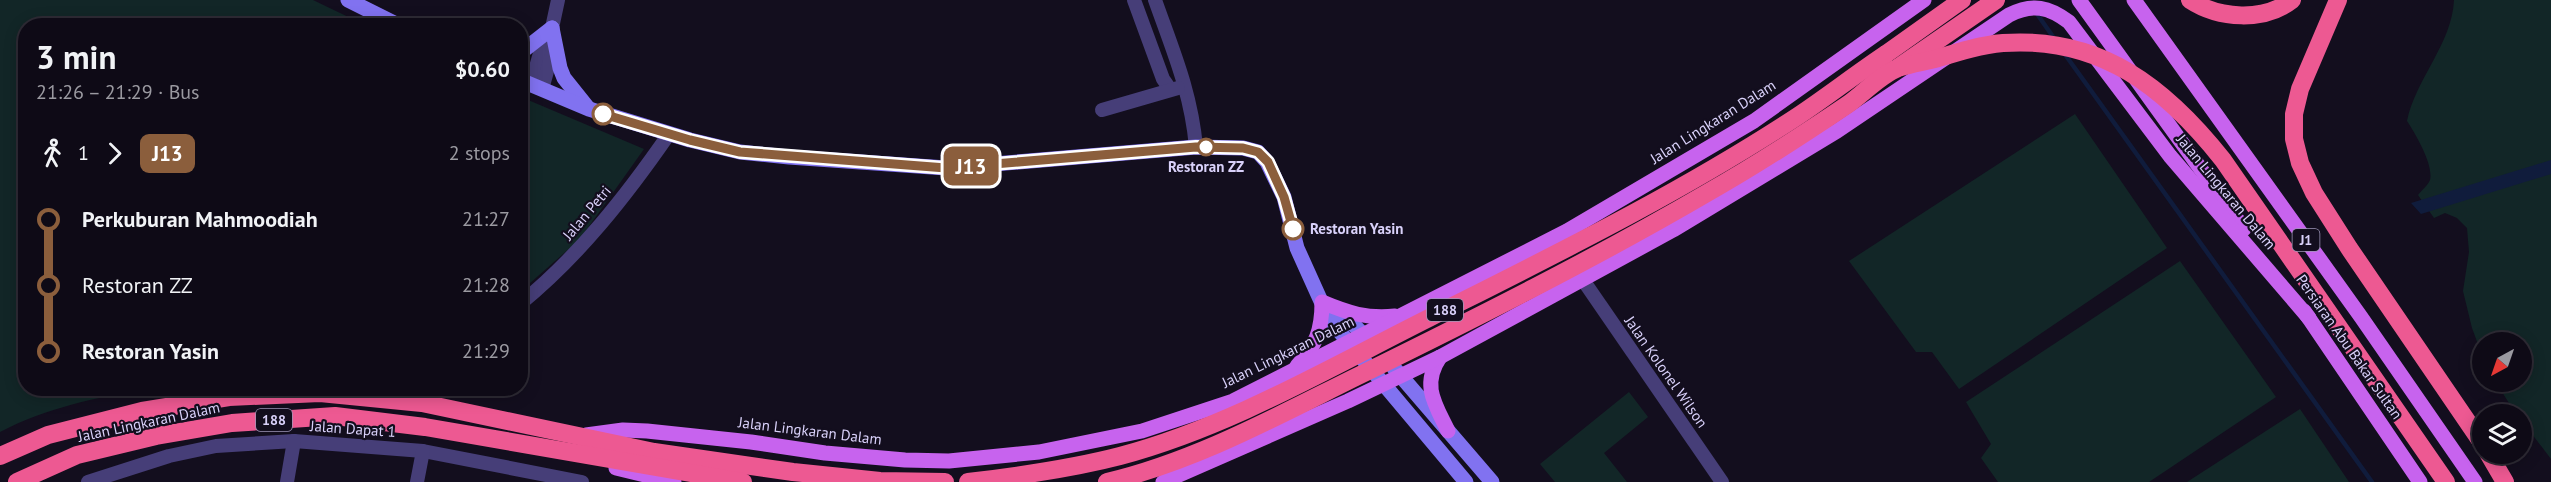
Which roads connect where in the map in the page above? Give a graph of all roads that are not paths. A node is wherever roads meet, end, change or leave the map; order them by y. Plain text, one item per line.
1 (348, 0) edge
2 (558, 0) edge
3 (1134, 0) edge
4 (1155, 0) edge
5 (1924, 0) edge
6 (1962, 0) edge
7 (1996, 0) edge
8 (2079, 0) edge
9 (2134, 0) edge
10 (2190, 0) edge
11 (2292, 0) edge
12 (2338, 0) edge
13 (384, 18) edge
14 (552, 28) junction
15 (528, 47) edge
16 (1891, 61) junction
17 (531, 85) edge
18 (1186, 86) junction
19 (1170, 89) junction
20 (589, 109) junction
21 (1102, 110) dead end
22 (1754, 121) junction
23 (669, 134) junction
24 (1196, 147) junction
25 (1765, 176) junction
26 (1583, 280) junction
27 (528, 297) edge
28 (1322, 302) junction
29 (1401, 316) junction
30 (2308, 318) junction
31 (1364, 335) junction
32 (1348, 343) junction
33 (1440, 357) junction
34 (1293, 370) junction
35 (1401, 376) junction
36 (1383, 384) junction
37 (245, 396) edge
38 (367, 396) edge
39 (2472, 428) edge
40 (1448, 431) junction
41 (583, 435) junction
42 (294, 441) junction
43 (508, 442) junction
44 (423, 451) junction
45 (0, 456) edge
46 (653, 458) junction
47 (2494, 464) edge
48 (550, 479) edge
49 (16, 482) edge
50 (88, 482) edge
51 (287, 482) edge
52 (417, 482) edge
53 (582, 482) edge
54 (674, 482) edge
55 (743, 482) edge
56 (945, 482) edge
57 (968, 482) edge
58 (1107, 482) edge
59 (1163, 482) edge
60 (1467, 482) edge
61 (1492, 482) edge
62 (1722, 482) edge
63 (2420, 482) edge
64 (2446, 482) edge
65 (2475, 482) edge
66 (2505, 482) edge

1 - 13 main road
2 - 14 street
3 - 19 street
4 - 18 street
5 - 22 main road, Jalan Lingkaran Dalam
6 - 16 highway
7 - 16 highway
8 - 30 main road, Persiaran Abu Bakar Sultan
9 - 65 main road, Persiaran Abu Bakar Sultan / J1
10 - 11 highway
12 - 39 highway
14 - 15 main road
14 - 17 street
14 - 20 main road
16 - 57 highway, 188, bridge
16 - 58 highway, 188, bridge
16 - 64 highway, bridge
17 - 20 main road
18 - 19 street
18 - 24 street
19 - 21 street
20 - 23 main road
22 - 25 main road
22 - 29 main road, Jalan Lingkaran Dalam
23 - 24 main road
23 - 27 street, Jalan Petri
24 - 28 main road
25 - 26 main road, Jalan Lingkaran Dalam
25 - 30 main road, Jalan Lingkaran Dalam
26 - 33 main road, Jalan Lingkaran Dalam
26 - 62 street, Jalan Kolonel Wilson
28 - 29 main road
28 - 31 main road
28 - 32 main road
28 - 34 main road
29 - 31 main road, Jalan Lingkaran Dalam
30 - 63 main road, Persiaran Abu Bakar Sultan
31 - 32 main road, Jalan Lingkaran Dalam
31 - 35 main road
32 - 34 main road, Jalan Lingkaran Dalam
32 - 36 main road
33 - 35 main road, Jalan Lingkaran Dalam
33 - 40 main road
34 - 41 main road, Jalan Lingkaran Dalam
35 - 36 main road, Jalan Lingkaran Dalam
35 - 40 main road
36 - 59 main road, Jalan Lingkaran Dalam
36 - 60 main road
37 - 45 highway, Jalan Lingkaran Dalam / 188
38 - 41 highway, Jalan Lingkaran Dalam / 188
40 - 61 main road
41 - 46 highway, Jalan Lingkaran Dalam / 188
42 - 44 street, Jalan Dapat 1
42 - 50 street, Jalan Dapat 1
42 - 51 street
43 - 46 highway, Jalan Lingkaran Dalam / 188
43 - 49 highway, Jalan Lingkaran Dalam / 188
43 - 54 main road, Jalan Lingkaran Dalam
44 - 48 street, Jalan Dapat 1
44 - 52 street
46 - 55 highway, Jalan Lingkaran Dalam / 188
46 - 56 highway, Jalan Lingkaran Dalam / 188
47 - 66 highway
48 - 53 street, Jalan Dapat 1

